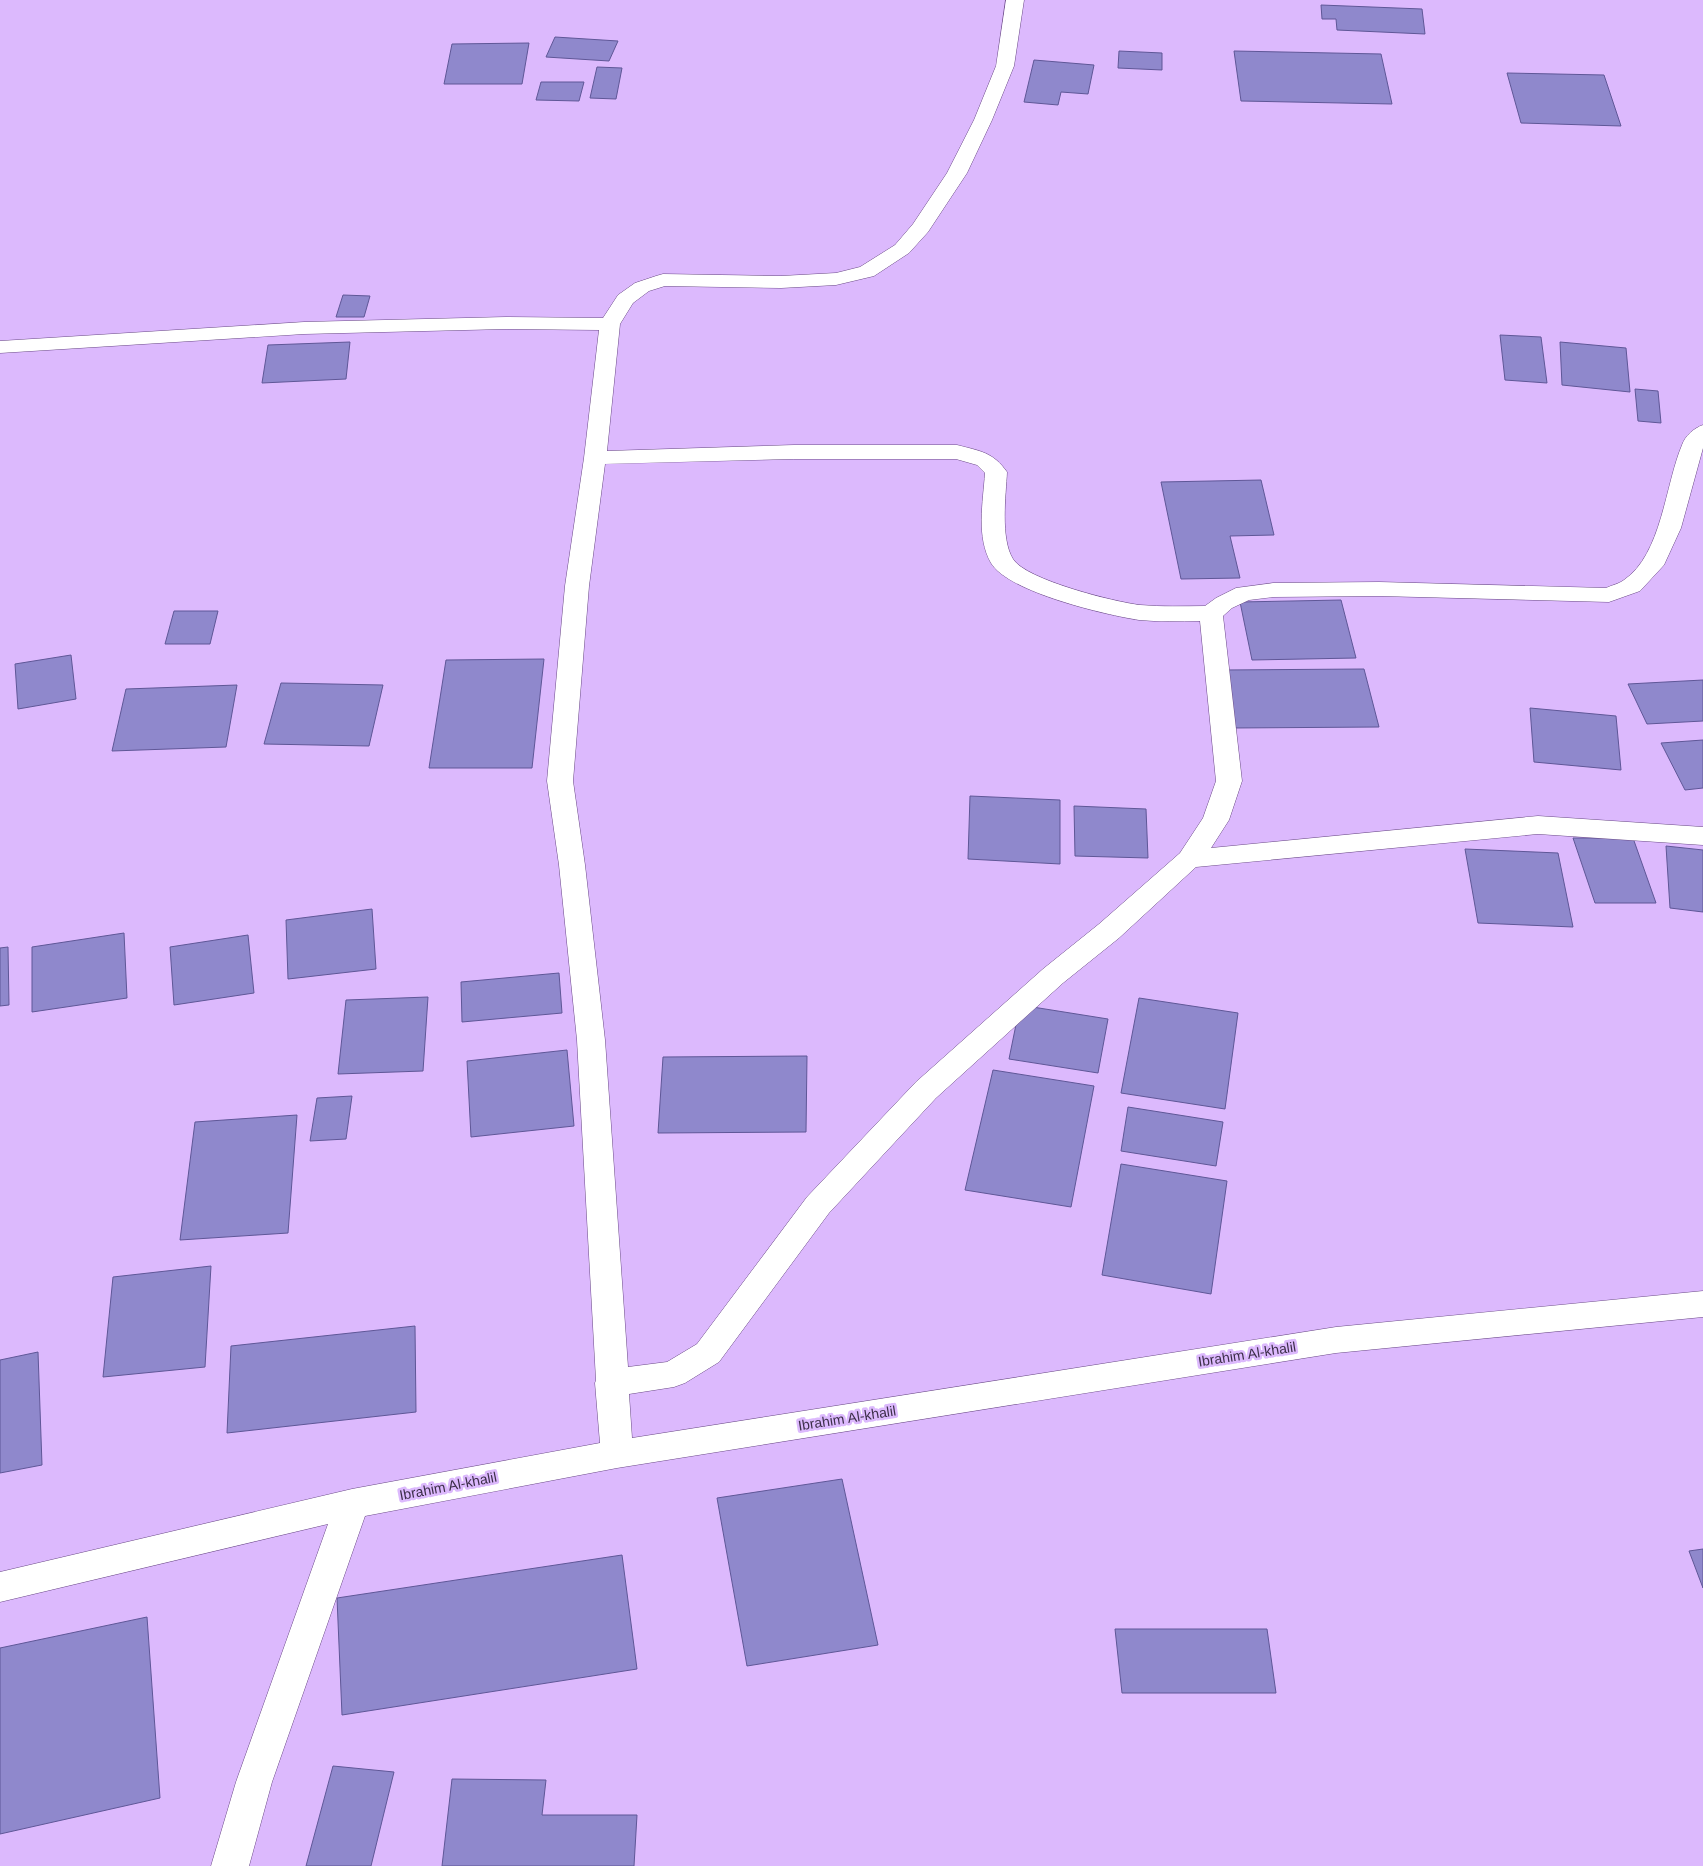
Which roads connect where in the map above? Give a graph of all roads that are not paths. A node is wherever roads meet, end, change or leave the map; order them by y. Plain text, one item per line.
1 (1014, 0) edge
2 (610, 324) junction
3 (0, 348) edge
4 (1703, 432) edge
5 (595, 458) junction
6 (1211, 614) junction
7 (1703, 836) edge
8 (1189, 859) junction
9 (1703, 1304) edge
10 (611, 1383) junction
11 (617, 1454) junction
12 (352, 1504) junction
13 (0, 1587) edge
14 (230, 1866) edge

1 - 2 street
2 - 3 street
2 - 5 street
4 - 6 street
5 - 6 street
5 - 10 street
6 - 8 street
7 - 8 street
8 - 10 street
9 - 11 street, Ibrahim Al-khalil
10 - 11 street
11 - 12 street, Ibrahim Al-khalil
12 - 13 street, Ibrahim Al-khalil
12 - 14 street

